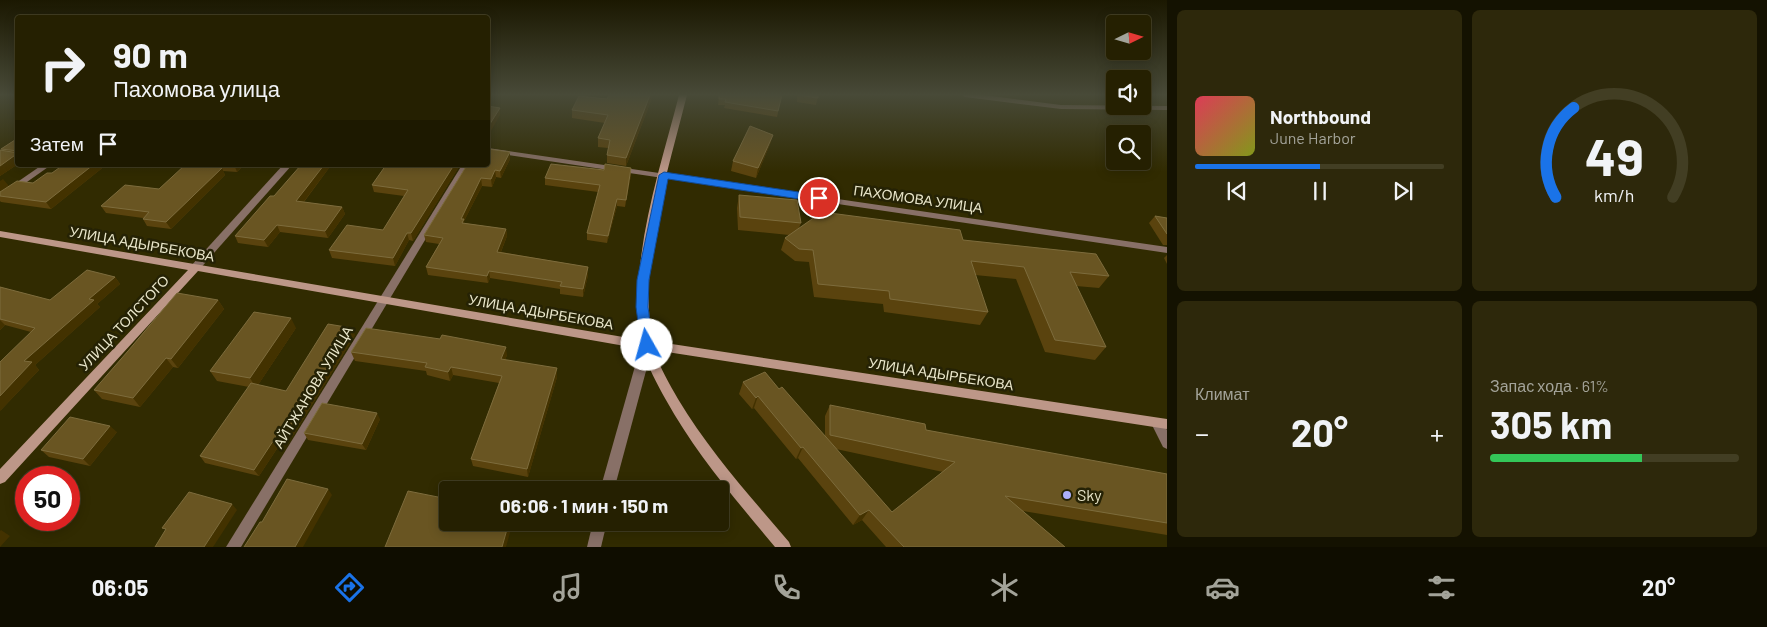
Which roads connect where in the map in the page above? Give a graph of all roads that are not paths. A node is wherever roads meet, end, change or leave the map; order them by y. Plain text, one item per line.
1 (677, 121) edge
2 (490, 150) edge
3 (45, 167) edge
4 (286, 167) edge
5 (465, 167) edge
6 (664, 175) junction
7 (0, 198) edge
8 (0, 234) edge
9 (1167, 250) edge
10 (194, 269) junction
11 (384, 300) junction
12 (647, 345) junction
13 (1162, 424) edge
14 (1167, 444) edge
15 (0, 478) edge
16 (610, 481) edge
17 (598, 531) edge
18 (233, 547) edge
19 (594, 547) edge
20 (784, 547) edge

1 - 6 main road
2 - 6 street, ПАХОМОВА УЛИЦА
3 - 7 street
4 - 10 street, УЛИЦА ТОЛСТОГО
5 - 11 street, АЙТЖАНОВА УЛИЦА
6 - 9 street, ПАХОМОВА УЛИЦА
6 - 12 main road
8 - 10 main road, УЛИЦА АДЫРБЕКОВА
10 - 11 main road, УЛИЦА АДЫРБЕКОВА
10 - 15 main road, УЛИЦА ТОЛСТОГО
11 - 12 main road, УЛИЦА АДЫРБЕКОВА
11 - 18 street, АЙТЖАНОВА УЛИЦА
12 - 13 main road, УЛИЦА АДЫРБЕКОВА
12 - 16 street
12 - 20 main road
13 - 14 street
17 - 19 street

